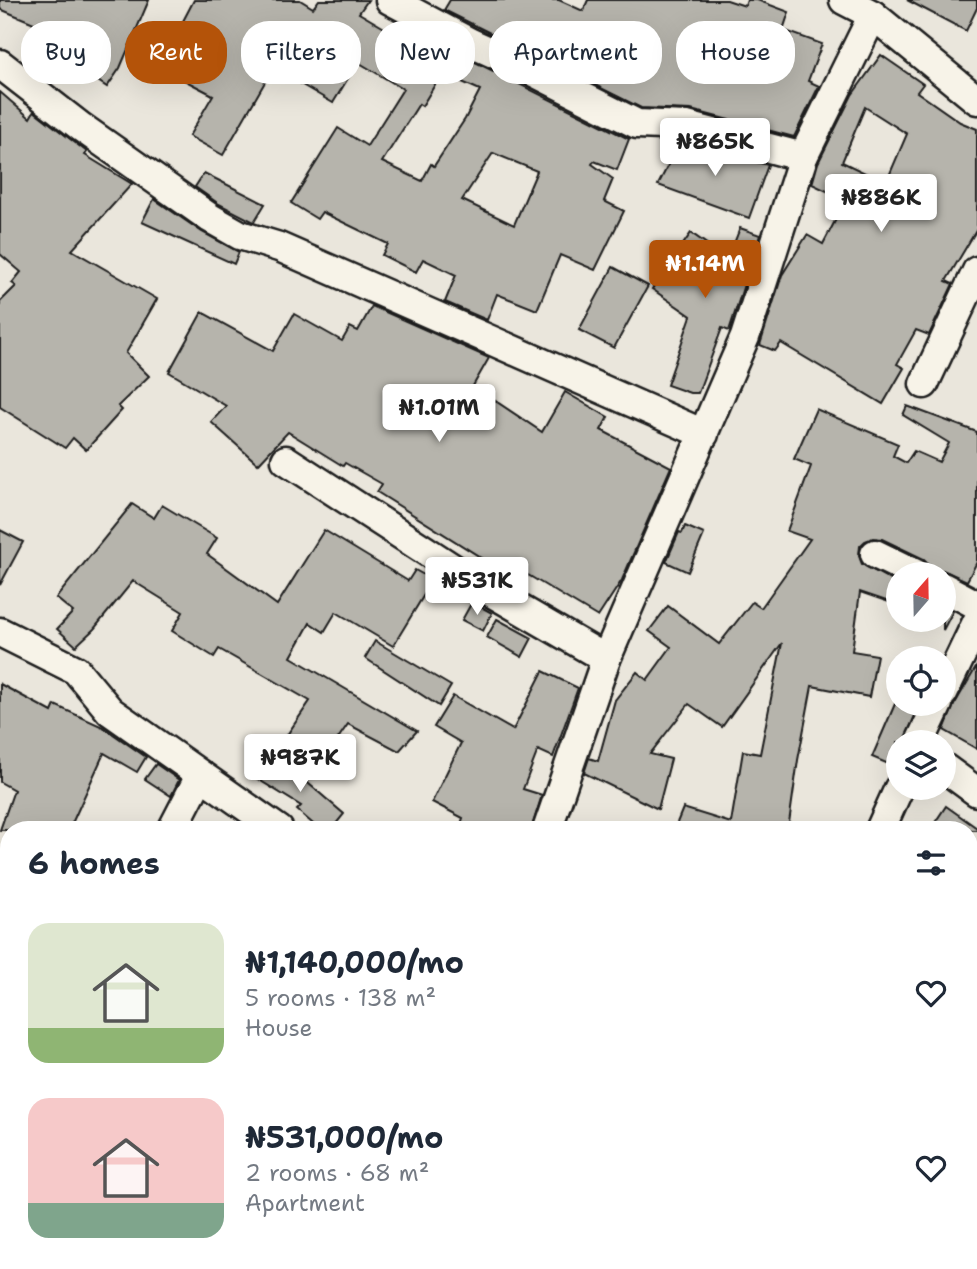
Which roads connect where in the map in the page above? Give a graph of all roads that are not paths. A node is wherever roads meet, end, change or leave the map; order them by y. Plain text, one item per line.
1 (390, 0) edge
2 (844, 0) edge
3 (873, 15) junction
4 (0, 64) edge
5 (977, 100) edge
6 (803, 157) junction
7 (977, 271) edge
8 (924, 384) dead end
9 (704, 434) junction
10 (286, 460) dead end
11 (875, 554) dead end
12 (891, 562) edge
13 (956, 594) edge
14 (977, 605) edge
15 (977, 622) edge
16 (0, 632) edge
17 (606, 659) junction
18 (956, 666) edge
19 (201, 776) junction
20 (956, 777) edge
21 (977, 792) edge
22 (894, 800) edge
23 (177, 821) edge
24 (266, 821) edge
25 (550, 821) edge
26 (884, 821) edge

1 - 6 street
2 - 3 street
3 - 5 street
3 - 6 street
4 - 9 street
6 - 9 street
7 - 8 street
9 - 17 street
10 - 17 street
11 - 12 street
13 - 14 street
15 - 18 street
16 - 19 street
17 - 25 street
19 - 23 street
19 - 24 street
20 - 21 street
22 - 26 street

